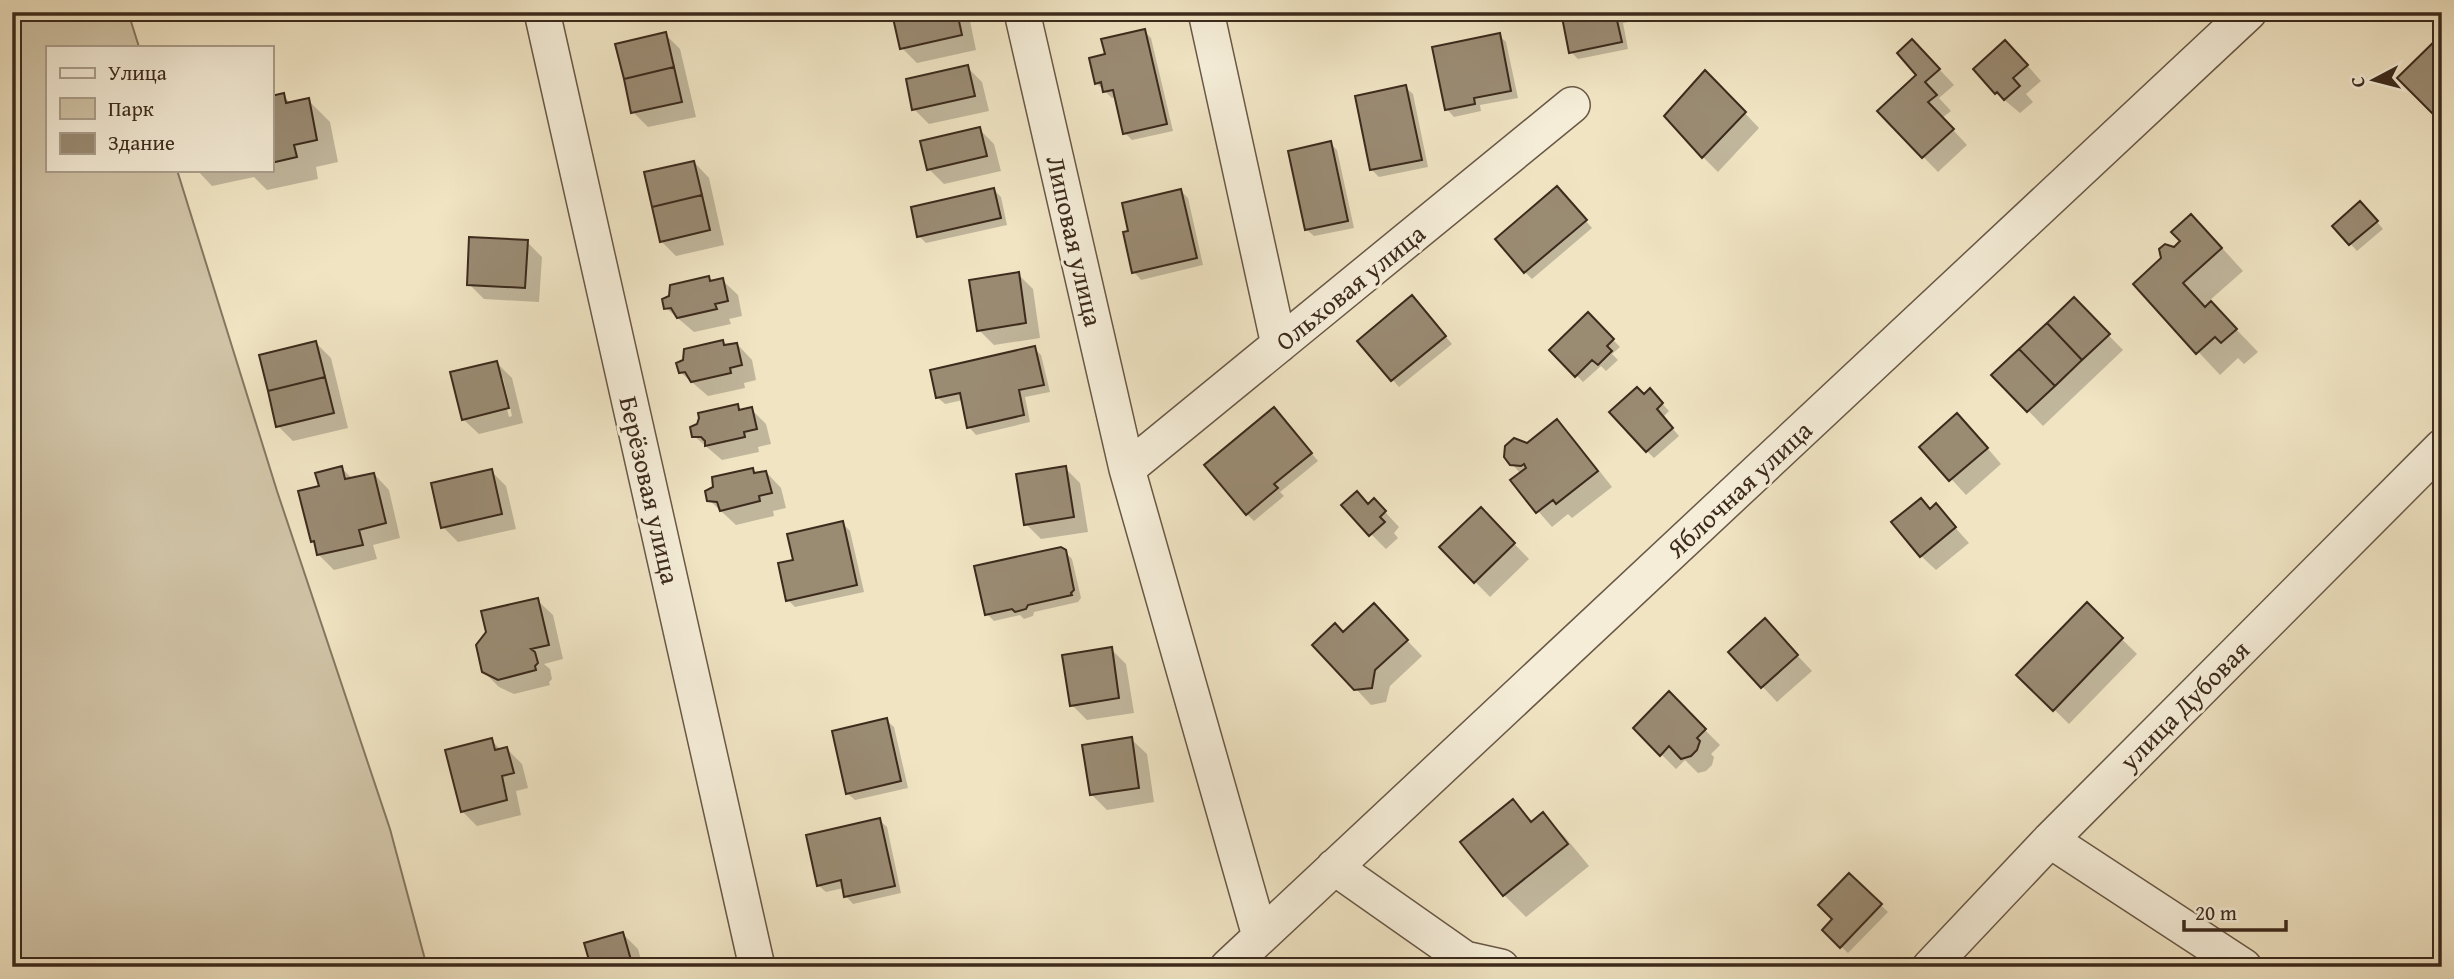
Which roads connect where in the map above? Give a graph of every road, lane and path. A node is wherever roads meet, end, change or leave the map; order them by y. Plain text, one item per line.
1 (542, 12) edge
2 (1022, 12) edge
3 (1206, 12) edge
4 (2249, 12) edge
5 (1572, 106) dead end
6 (1279, 345) junction
7 (2442, 447) edge
8 (1127, 469) junction
9 (2050, 840) junction
10 (1334, 867) junction
11 (1260, 936) junction
12 (757, 967) edge
13 (1228, 967) edge
14 (1501, 967) edge
15 (1930, 967) edge
16 (2244, 967) edge

1 - 12 street, Берёзовая улица
2 - 8 street, Липовая улица
3 - 6 street
4 - 10 street, Яблочная улица
5 - 6 street, Ольховая улица
6 - 8 street, Ольховая улица
7 - 9 street, улица Дубовая
8 - 11 street, Липовая улица
9 - 15 street, улица Дубовая
9 - 16 street
10 - 11 street, Яблочная улица
10 - 14 street
11 - 13 street, Яблочная улица

